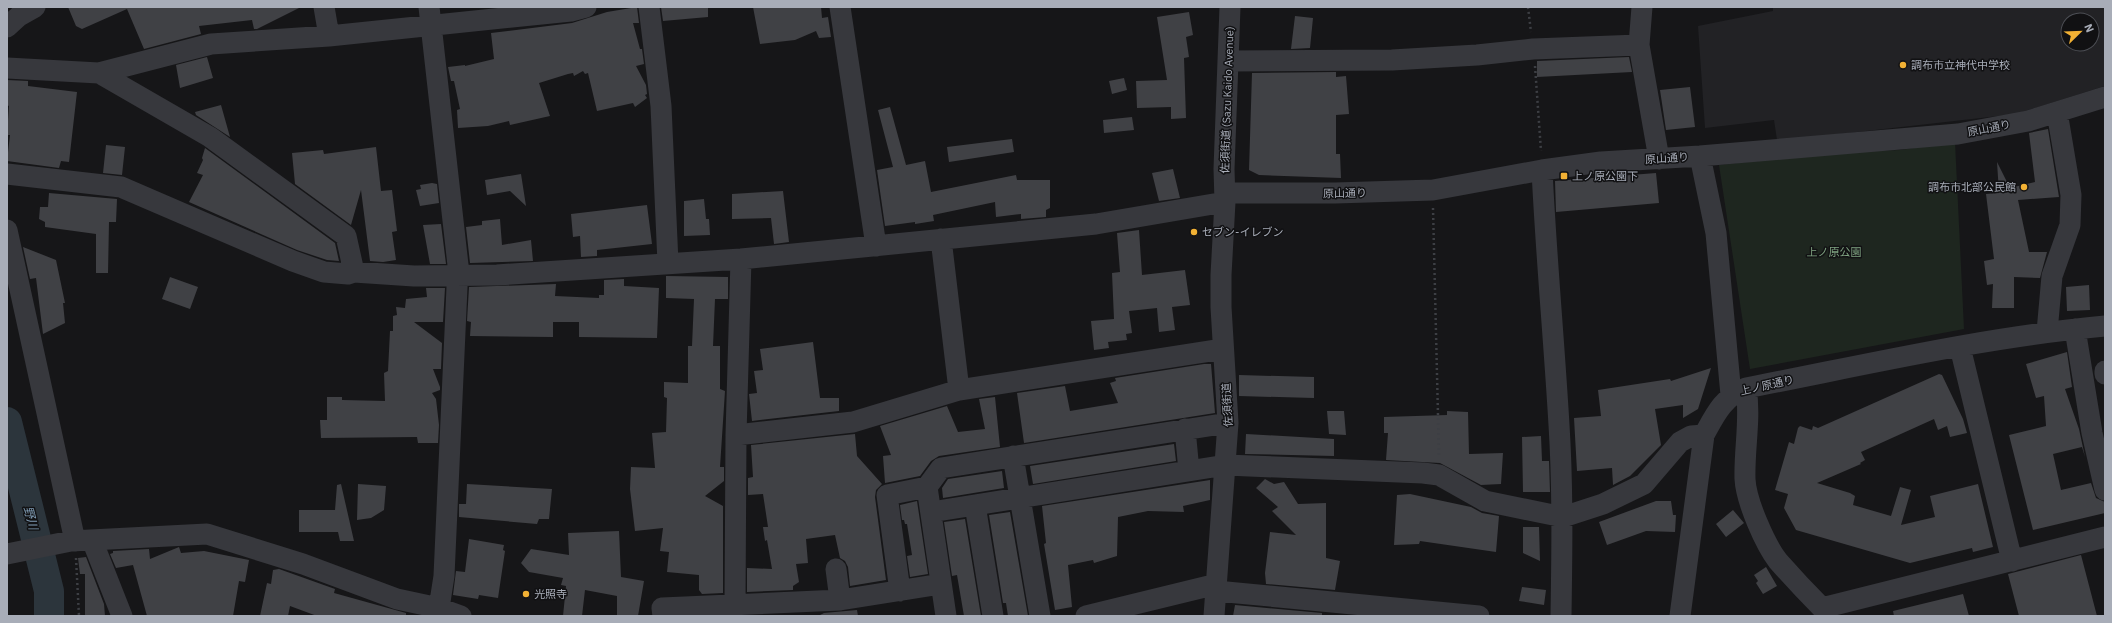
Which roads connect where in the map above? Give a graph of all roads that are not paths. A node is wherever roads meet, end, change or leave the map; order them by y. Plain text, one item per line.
1 (35, 7) edge
2 (324, 7) edge
3 (586, 7) edge
4 (650, 7) edge
5 (840, 7) edge
6 (1230, 7) edge
7 (1642, 7) edge
8 (430, 16) edge
9 (7, 27) edge
10 (329, 36) junction
11 (1639, 46) junction
12 (1229, 61) junction
13 (7, 68) edge
14 (99, 73) junction
15 (2105, 97) edge
16 (2057, 112) junction
17 (1700, 156) junction
18 (1659, 159) junction
19 (1542, 170) junction
20 (7, 174) edge
21 (1225, 198) junction
22 (7, 230) edge
23 (941, 239) junction
24 (876, 246) junction
25 (741, 259) junction
26 (668, 263) junction
27 (354, 272) junction
28 (457, 276) junction
29 (13, 287) edge
30 (2105, 326) edge
31 (2075, 329) junction
32 (2047, 332) junction
33 (1960, 347) junction
34 (1223, 349) junction
35 (959, 390) junction
36 (1738, 391) junction
37 (1228, 423) junction
38 (1185, 429) junction
39 (1704, 435) junction
40 (736, 436) junction
41 (1013, 456) junction
42 (1226, 465) junction
43 (1189, 471) junction
44 (928, 487) junction
45 (2105, 490) edge
46 (1021, 497) junction
47 (975, 504) junction
48 (931, 512) junction
49 (1563, 517) junction
50 (2105, 537) edge
51 (79, 541) junction
52 (7, 554) edge
53 (2012, 560) junction
54 (836, 569) dead end
55 (941, 584) junction
56 (1216, 588) junction
57 (900, 591) junction
58 (840, 600) junction
59 (735, 605) junction
60 (394, 607) edge
61 (439, 608) junction
62 (122, 616) edge
63 (461, 616) edge
64 (663, 616) edge
65 (946, 616) edge
66 (993, 616) edge
67 (1040, 616) edge
68 (1086, 616) edge
69 (1214, 616) edge
70 (1479, 616) edge
71 (1562, 616) edge
72 (1680, 616) edge

1 - 9 street
2 - 10 street
3 - 8 street
4 - 26 street
5 - 24 street
6 - 12 street, 佐須街道 (Sazu Kaido Avenue)
7 - 11 street
8 - 10 street
8 - 28 street
10 - 14 street
11 - 12 street
11 - 18 street
12 - 21 street, 佐須街道 (Sazu Kaido Avenue)
13 - 14 street
14 - 27 street
15 - 16 street, 原山通り
16 - 17 street, 原山通り
16 - 32 street
17 - 18 street, 原山通り
17 - 36 street
18 - 19 street, 原山通り
19 - 21 street, 原山通り
19 - 49 street
20 - 27 street, 原山通り
21 - 23 street, 原山通り
21 - 34 street, 佐須街道
22 - 29 street
23 - 24 street, 原山通り
23 - 35 street
24 - 25 street, 原山通り
25 - 26 street, 原山通り
25 - 40 street
26 - 28 street, 原山通り
27 - 28 street, 原山通り
28 - 61 street
29 - 51 street
30 - 31 street, 上ノ原通り
31 - 32 street, 上ノ原通り
31 - 45 street
32 - 33 street, 上ノ原通り
33 - 36 street, 上ノ原通り
33 - 53 street
34 - 35 street
34 - 37 street, 佐須街道
35 - 40 street
36 - 39 street, 上ノ原通り
36 - 53 street
37 - 38 street
37 - 42 street, 佐須街道
38 - 41 street
38 - 43 street
39 - 49 street
39 - 72 street, 上ノ原通り
40 - 59 street
41 - 44 street
41 - 46 street
42 - 43 street
42 - 49 street
42 - 56 street, 佐須街道
43 - 46 street
44 - 48 street
44 - 57 street
46 - 47 street
46 - 67 street
47 - 48 street
47 - 66 street
48 - 55 street
49 - 71 street
50 - 53 street
51 - 52 street
51 - 60 street
51 - 62 street
54 - 58 street
55 - 57 street
55 - 65 street
56 - 68 street
56 - 69 street, 佐須街道
56 - 70 street
57 - 58 street
58 - 59 street
59 - 64 street
60 - 61 street
61 - 63 street

